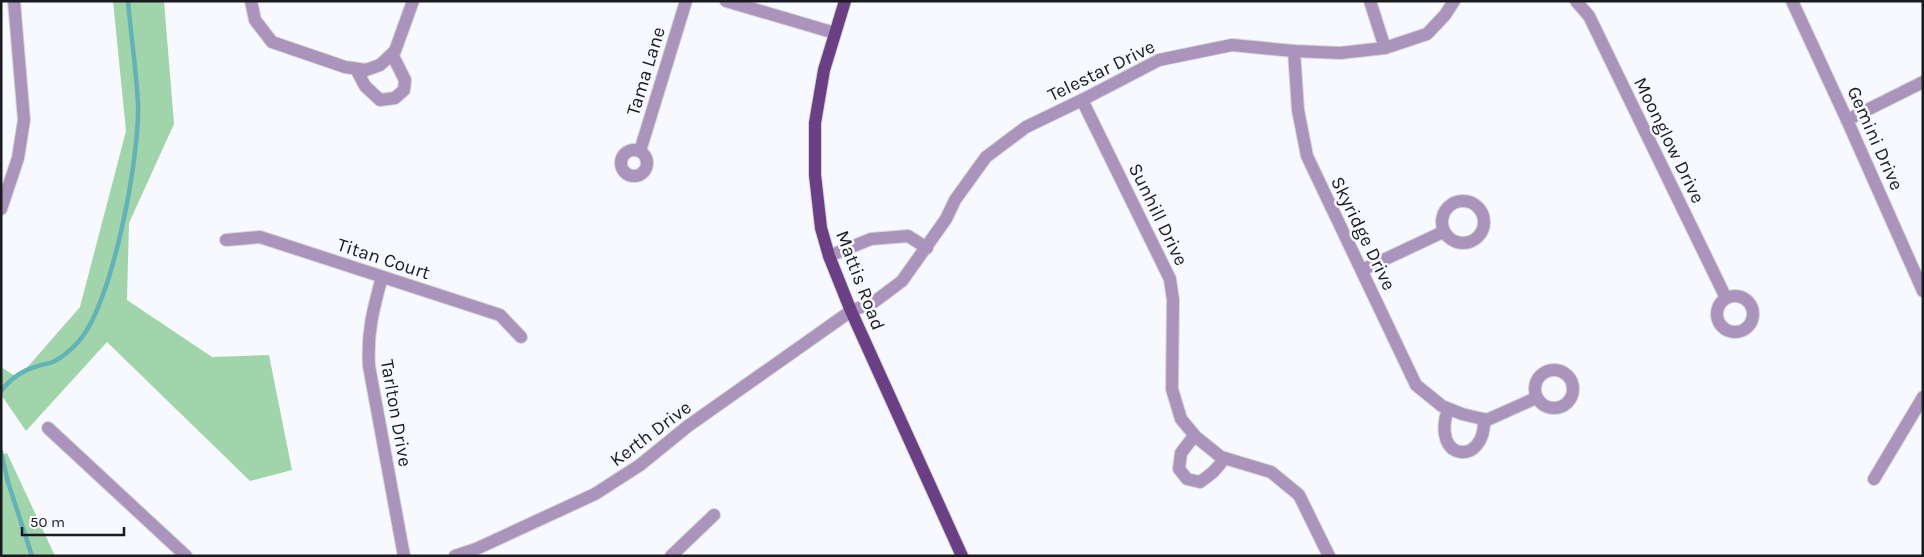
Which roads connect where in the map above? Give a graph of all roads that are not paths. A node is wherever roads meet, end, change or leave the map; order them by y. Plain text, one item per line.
1 (14, 1) edge
2 (251, 1) edge
3 (413, 1) edge
4 (686, 1) edge
5 (726, 1) edge
6 (845, 1) edge
7 (1370, 1) edge
8 (1454, 1) edge
9 (1576, 1) edge
10 (1792, 1) edge
11 (835, 33) junction
12 (1384, 48) junction
13 (1294, 51) junction
14 (392, 54) junction
15 (356, 69) junction
16 (1923, 82) edge
17 (1082, 100) junction
18 (1848, 120) junction
19 (640, 151) dead end
20 (1, 209) edge
21 (1443, 232) dead end
22 (226, 240) dead end
23 (927, 248) junction
24 (829, 256) junction
25 (1362, 270) junction
26 (382, 278) junction
27 (1923, 291) edge
28 (1726, 298) dead end
29 (851, 311) junction
30 (521, 337) dead end
31 (1536, 398) dead end
32 (1923, 398) edge
33 (1448, 410) junction
34 (1484, 419) junction
35 (48, 428) dead end
36 (1194, 436) junction
37 (1224, 458) junction
38 (1874, 478) dead end
39 (714, 515) dead end
40 (186, 556) edge
41 (404, 556) edge
42 (455, 556) edge
43 (671, 556) edge
44 (962, 556) edge
45 (1329, 556) edge

1 - 20 street
2 - 15 street
3 - 14 street
4 - 19 street, Tama Lane
5 - 11 street
6 - 11 main road, Mattis Road
7 - 12 street
8 - 12 street, Telestar Drive
9 - 28 street, Moonglow Drive
10 - 18 street, Gemini Drive
11 - 24 main road, Mattis Road
12 - 13 street, Telestar Drive
13 - 17 street, Telestar Drive
13 - 25 street, Skyridge Drive
14 - 15 street
14 - 15 street
16 - 18 street
17 - 23 street, Telestar Drive
17 - 36 street, Sunhill Drive
18 - 27 street, Gemini Drive
21 - 25 street
22 - 26 street, Titan Court
23 - 24 street
23 - 29 street, Telestar Drive
24 - 29 main road, Mattis Road
25 - 33 street, Skyridge Drive
26 - 30 street, Titan Court
26 - 41 street, Tarlton Drive
29 - 42 street, Kerth Drive
29 - 44 main road, Mattis Road
31 - 34 street
32 - 38 street
33 - 34 street, Skyridge Drive
33 - 34 street
35 - 40 street
36 - 37 street, Sunhill Drive
36 - 37 street
37 - 45 street, Sunhill Drive
39 - 43 street

